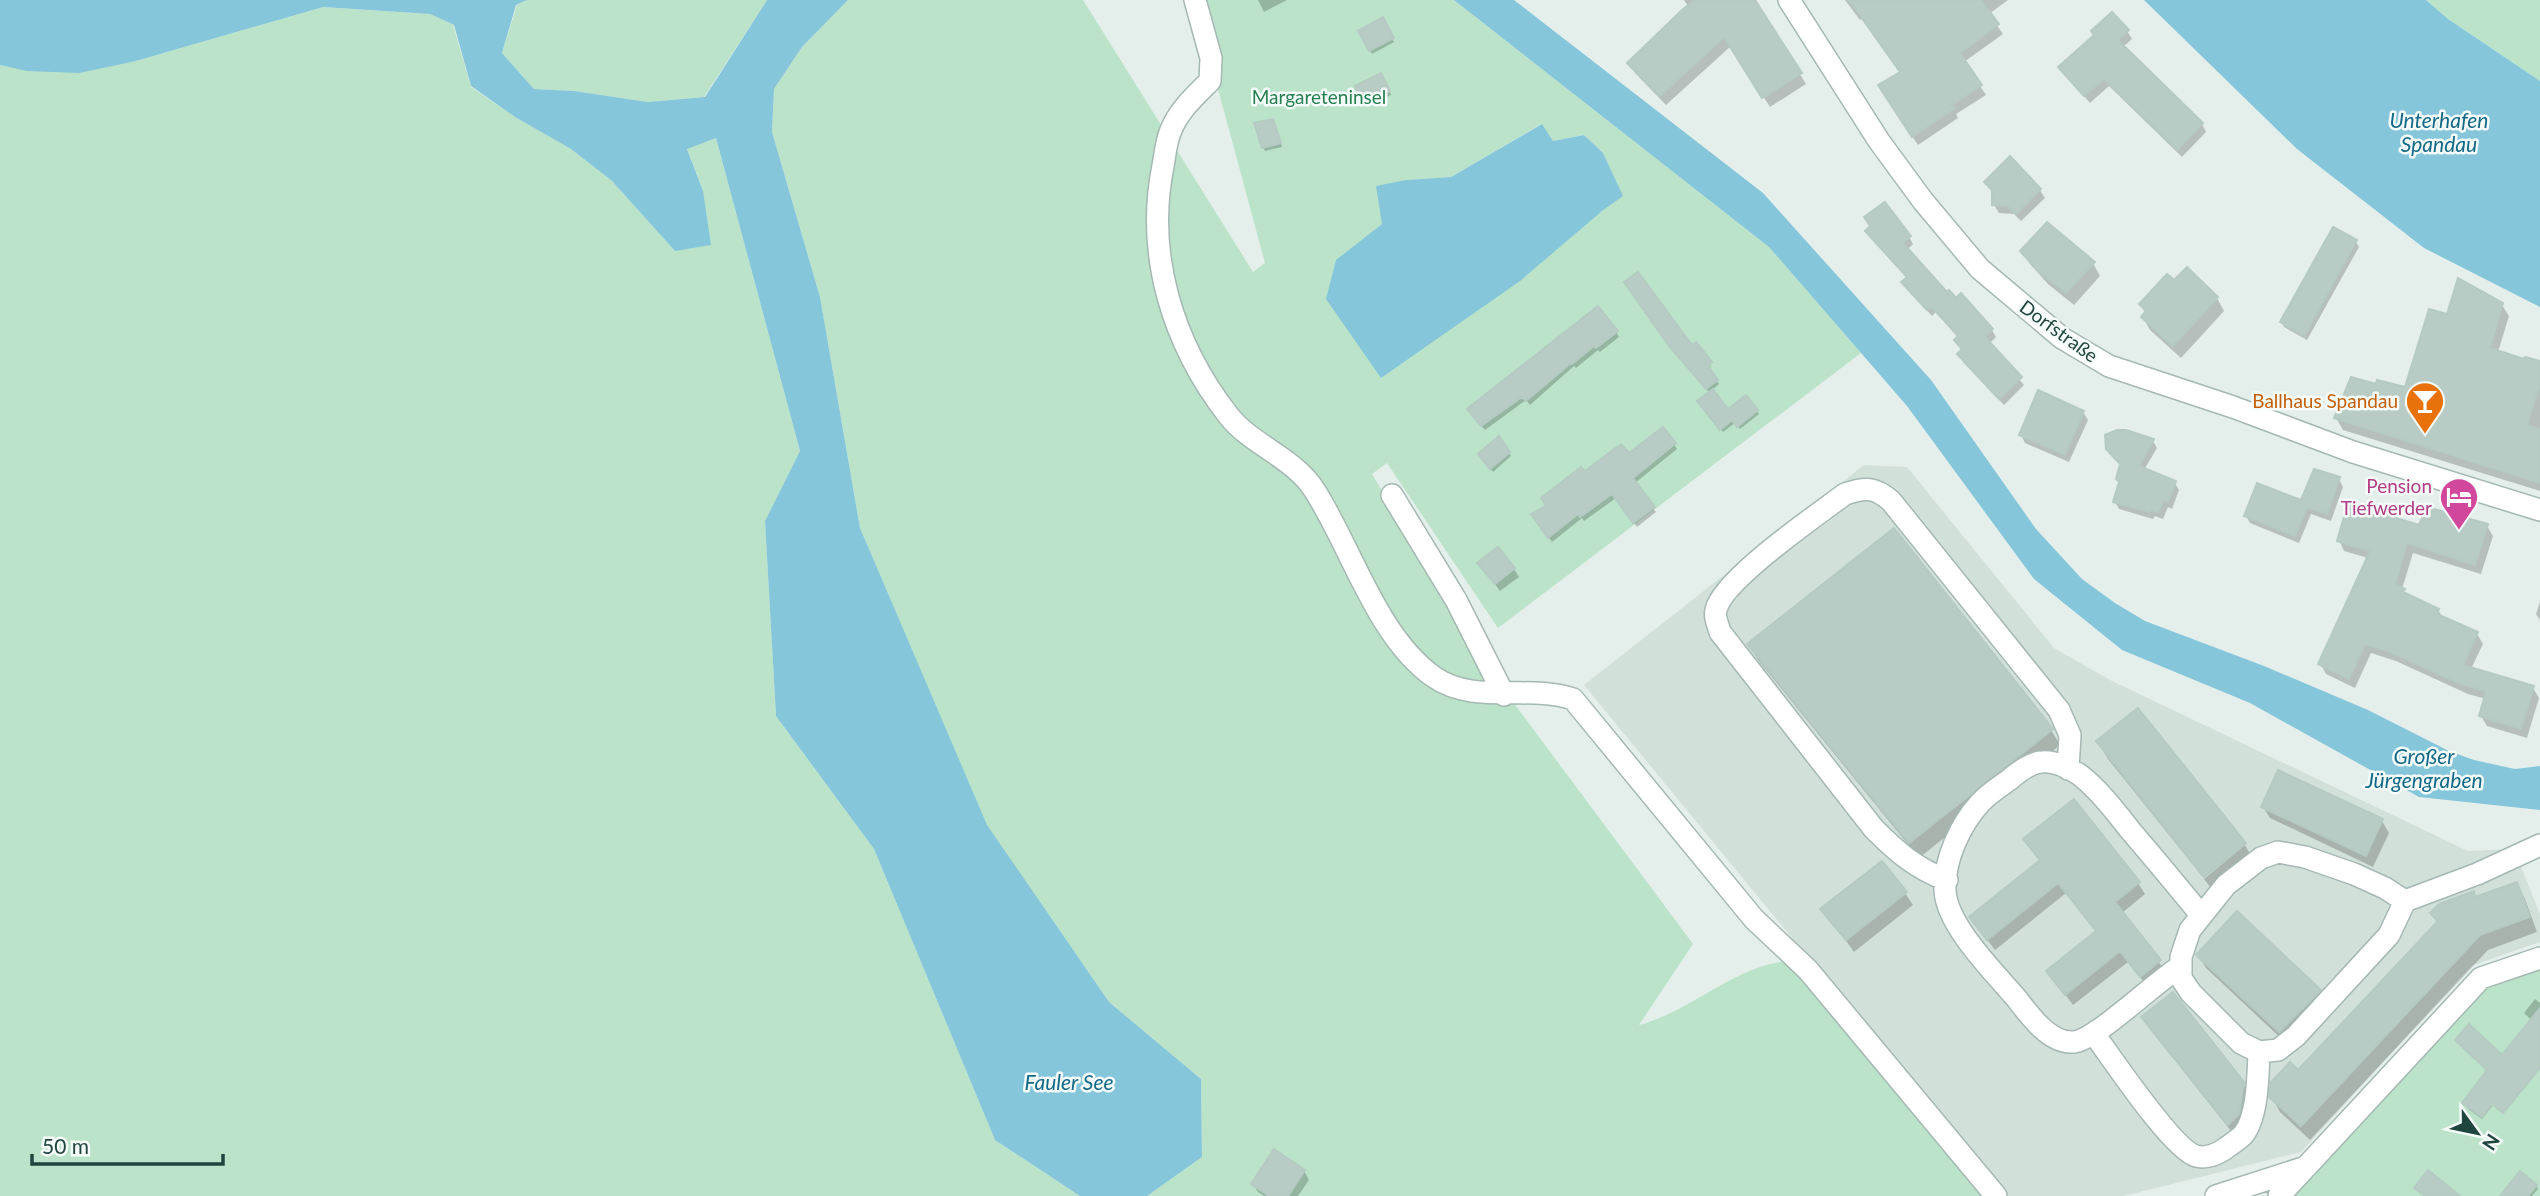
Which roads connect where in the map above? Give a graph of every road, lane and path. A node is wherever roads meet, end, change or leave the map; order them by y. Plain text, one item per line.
1 (1195, 0) edge
2 (1789, 0) edge
3 (1392, 495) dead end
4 (2540, 510) edge
5 (1504, 695) junction
6 (2068, 769) junction
7 (2535, 847) edge
8 (1947, 880) junction
9 (2405, 901) junction
10 (2201, 915) junction
11 (2540, 958) edge
12 (2181, 966) junction
13 (2094, 1034) junction
14 (2259, 1052) junction
15 (2306, 1167) junction
16 (1996, 1196) edge
17 (2217, 1196) edge
18 (2278, 1196) edge

1 - 5 street
2 - 4 street, Dorfstraße
3 - 5 street
5 - 16 street
6 - 8 street
6 - 8 street
6 - 10 street
7 - 9 street
8 - 13 street
9 - 10 street
9 - 14 street
10 - 12 street
11 - 15 street
12 - 13 street
12 - 14 street
13 - 14 street
15 - 17 street
15 - 18 street

